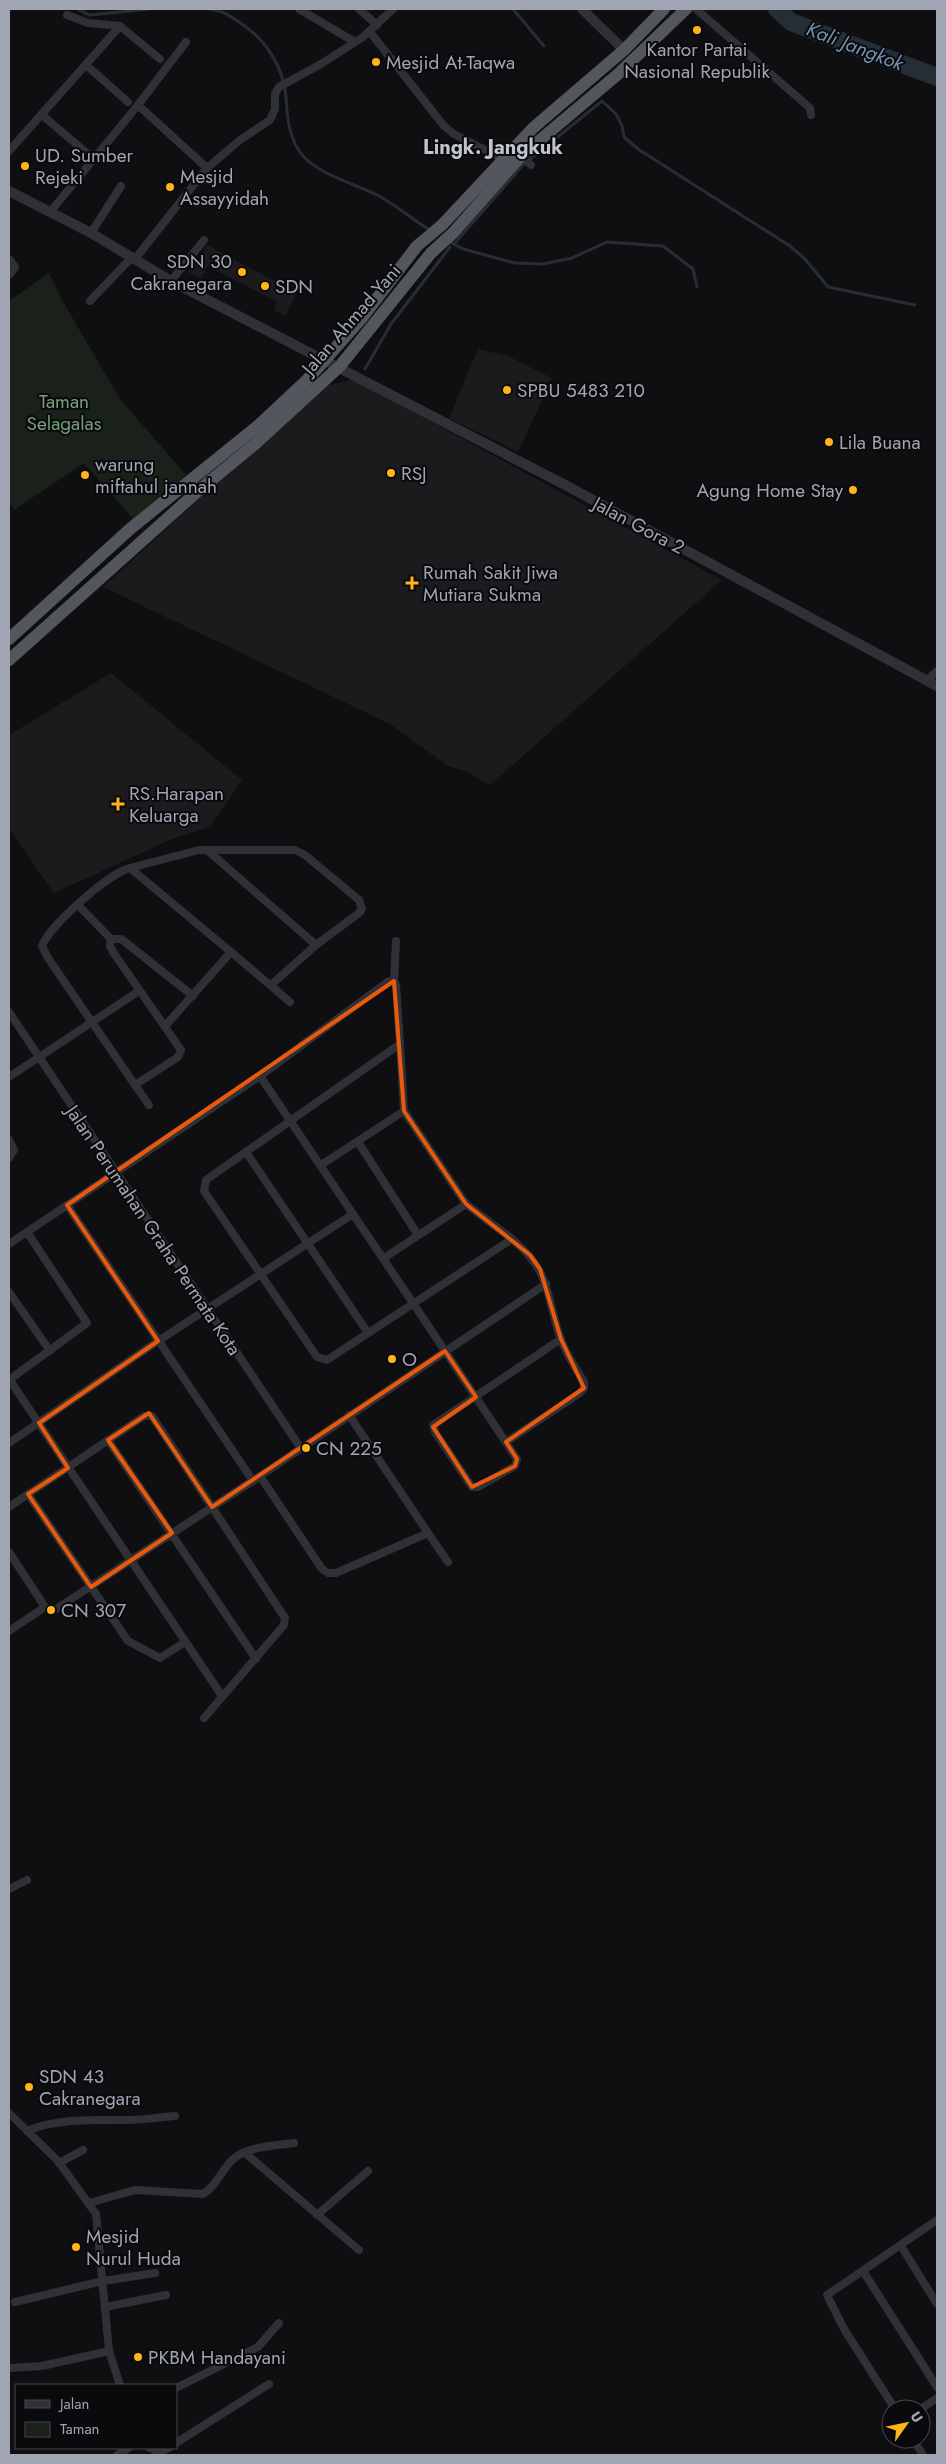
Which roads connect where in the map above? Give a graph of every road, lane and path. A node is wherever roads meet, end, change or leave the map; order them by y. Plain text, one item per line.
1 (298, 9) edge
2 (359, 9) edge
3 (393, 9) edge
4 (582, 9) edge
5 (664, 9) edge
6 (686, 9) edge
7 (696, 9) edge
8 (67, 15) dead end
9 (376, 25) junction
10 (120, 26) junction
11 (370, 32) junction
12 (186, 42) dead end
13 (355, 42) junction
14 (624, 50) junction
15 (160, 59) dead end
16 (86, 65) junction
17 (128, 102) dead end
18 (138, 105) junction
19 (42, 115) junction
20 (811, 115) dead end
21 (9, 151) edge
22 (89, 155) dead end
23 (522, 158) junction
24 (503, 159) junction
25 (531, 165) dead end
26 (207, 168) junction
27 (121, 186) dead end
28 (9, 191) edge
29 (466, 209) junction
30 (51, 211) junction
31 (91, 233) junction
32 (204, 240) dead end
33 (133, 258) junction
34 (407, 258) junction
35 (9, 259) edge
36 (420, 267) junction
37 (9, 275) edge
38 (171, 281) junction
39 (90, 300) dead end
40 (324, 360) junction
41 (340, 366) junction
42 (9, 639) edge
43 (9, 660) edge
44 (937, 671) edge
45 (926, 680) junction
46 (937, 686) edge
47 (208, 850) junction
48 (130, 868) junction
49 (78, 905) junction
50 (111, 939) junction
51 (396, 940) dead end
52 (316, 945) junction
53 (231, 952) junction
54 (394, 980) junction
55 (271, 985) junction
56 (139, 991) junction
57 (193, 996) junction
58 (290, 1002) dead end
59 (9, 1012) edge
60 (93, 1022) junction
61 (166, 1026) junction
62 (400, 1044) junction
63 (39, 1057) junction
64 (260, 1076) junction
65 (9, 1077) edge
66 (135, 1085) junction
67 (149, 1105) dead end
68 (404, 1111) junction
69 (291, 1121) junction
70 (9, 1140) edge
71 (358, 1142) junction
72 (246, 1152) junction
73 (9, 1158) edge
74 (321, 1165) junction
75 (116, 1172) junction
76 (466, 1204) junction
77 (67, 1205) junction
78 (353, 1214) junction
79 (27, 1232) junction
80 (418, 1235) junction
81 (512, 1240) junction
82 (308, 1243) junction
83 (9, 1244) edge
84 (384, 1258) junction
85 (261, 1274) junction
86 (546, 1284) junction
87 (9, 1292) edge
88 (413, 1304) junction
89 (207, 1309) junction
90 (368, 1333) junction
91 (560, 1339) junction
92 (158, 1341) junction
93 (445, 1350) junction
94 (50, 1351) junction
95 (9, 1379) edge
96 (476, 1397) junction
97 (349, 1415) junction
98 (39, 1423) junction
99 (108, 1440) junction
100 (506, 1442) junction
101 (9, 1443) edge
102 (300, 1447) junction
103 (68, 1468) junction
104 (256, 1479) junction
105 (28, 1494) junction
106 (9, 1507) edge
107 (212, 1507) junction
108 (172, 1533) junction
109 (428, 1533) junction
110 (9, 1552) edge
111 (131, 1560) junction
112 (448, 1562) dead end
113 (90, 1587) junction
114 (45, 1607) junction
115 (9, 1630) edge
116 (185, 1642) junction
117 (256, 1659) junction
118 (222, 1696) junction
119 (204, 1718) dead end
120 (27, 1880) dead end
121 (9, 1889) edge
122 (9, 2113) edge
123 (175, 2116) dead end
124 (27, 2131) junction
125 (294, 2143) dead end
126 (82, 2150) dead end
127 (244, 2152) junction
128 (59, 2163) junction
129 (368, 2171) dead end
130 (89, 2203) junction
131 (317, 2214) junction
132 (937, 2220) edge
133 (900, 2246) junction
134 (359, 2250) dead end
135 (863, 2270) junction
136 (156, 2273) dead end
137 (103, 2282) junction
138 (166, 2295) dead end
139 (15, 2302) dead end
140 (937, 2304) edge
141 (105, 2307) junction
142 (279, 2323) dead end
143 (109, 2351) junction
144 (9, 2368) edge
145 (120, 2384) edge
146 (269, 2384) dead end
147 (178, 2387) edge
148 (937, 2387) edge
149 (888, 2399) edge
150 (178, 2442) edge
151 (152, 2449) edge
152 (166, 2449) edge

1 - 13 street
2 - 9 street
3 - 9 street
4 - 14 street
5 - 14 highway
6 - 23 highway, Jalan Ahmad Yani
7 - 20 street
8 - 10 street
9 - 11 street
10 - 15 street
10 - 16 street
11 - 13 street
11 - 24 street
12 - 18 street
13 - 26 street
14 - 24 highway
16 - 17 street
16 - 19 street
18 - 26 street
18 - 30 street
19 - 21 street
19 - 22 street
23 - 25 street
23 - 29 highway, Jalan Ahmad Yani
24 - 29 highway
26 - 33 street
27 - 31 street
28 - 30 street, Jalan Gora 2
29 - 34 highway
29 - 36 highway, Jalan Ahmad Yani
30 - 31 street, Jalan Gora 2
31 - 33 street, Jalan Gora 2
32 - 38 street
33 - 38 street, Jalan Gora 2
33 - 39 street
34 - 36 highway
34 - 40 highway
35 - 37 street
36 - 41 highway, Jalan Ahmad Yani
38 - 40 street, Jalan Gora 2
40 - 41 street, Jalan Gora 2
40 - 42 highway
41 - 43 highway, Jalan Ahmad Yani
41 - 45 street, Jalan Gora 2
44 - 45 street
45 - 46 street, Jalan Gora 2
47 - 48 street
47 - 52 street
47 - 52 street
48 - 49 street
48 - 53 street
49 - 50 street
49 - 60 street
50 - 56 street
50 - 57 street
51 - 54 street
52 - 55 street
53 - 55 street
53 - 57 street
54 - 62 street
54 - 64 street
55 - 58 street
56 - 60 street
56 - 61 street
57 - 61 street
59 - 63 street, Jalan Perumahan Graha Permata Kota
60 - 63 street
60 - 66 street
61 - 66 street
62 - 68 street
62 - 69 street
63 - 65 street
63 - 75 street, Jalan Perumahan Graha Permata Kota
64 - 69 street
64 - 75 street
66 - 67 street
68 - 71 street
68 - 76 street
69 - 72 street
69 - 74 street
70 - 73 street
71 - 74 street
71 - 80 street
72 - 82 street
72 - 85 street
74 - 78 street
75 - 77 street
75 - 89 street, Jalan Perumahan Graha Permata Kota
76 - 80 street
76 - 81 street
77 - 79 street
77 - 92 street
78 - 82 street
78 - 84 street
79 - 83 street
79 - 94 street
80 - 84 street
81 - 86 street
81 - 88 street
82 - 85 street
82 - 90 street
84 - 88 street
85 - 89 street
85 - 90 street
86 - 91 street
86 - 93 street
87 - 94 street
88 - 90 street
88 - 93 street
89 - 92 street
89 - 102 street, Jalan Perumahan Graha Permata Kota
91 - 96 street
91 - 100 street
92 - 98 street
92 - 104 street
93 - 96 street
93 - 97 street
94 - 95 street
95 - 98 street
96 - 100 street
96 - 100 street
97 - 102 street
97 - 109 street
98 - 101 street
98 - 103 street
99 - 103 street
99 - 107 street
99 - 108 street
102 - 104 street
103 - 105 street
103 - 111 street
104 - 107 street
104 - 109 street
105 - 106 street
105 - 113 street
107 - 108 street
107 - 117 street
108 - 111 street
108 - 117 street
109 - 112 street
110 - 114 street
111 - 113 street
111 - 116 street
113 - 114 street
113 - 116 street
114 - 115 street
116 - 118 street
117 - 118 street
118 - 119 street
120 - 121 street
122 - 124 street
123 - 124 street
124 - 128 street
125 - 127 street
126 - 128 street
127 - 130 street
127 - 131 street
128 - 130 street
129 - 131 street
130 - 137 street
131 - 134 street
132 - 133 street
133 - 135 street
133 - 140 street
135 - 148 street
135 - 149 street
136 - 137 street
137 - 139 street
137 - 141 street
138 - 141 street
141 - 143 street
142 - 147 street
143 - 144 street
143 - 145 street
146 - 150 street
151 - 152 street

